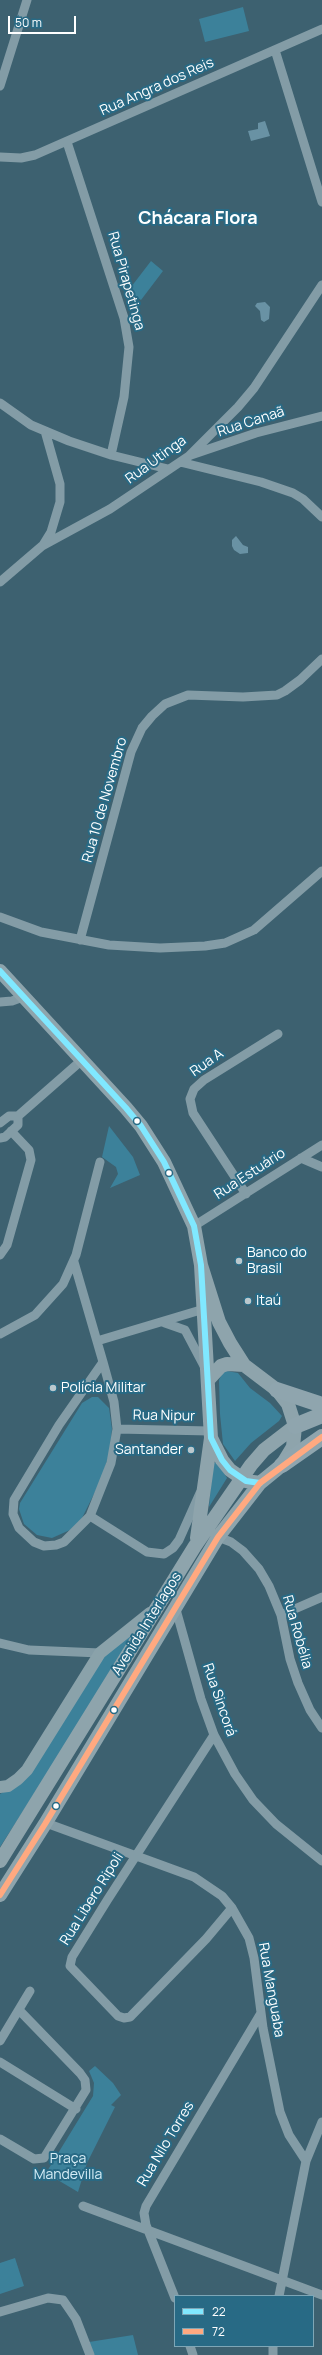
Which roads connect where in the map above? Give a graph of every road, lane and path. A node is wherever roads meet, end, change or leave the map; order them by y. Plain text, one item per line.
1 (27, 0) edge
2 (322, 29) edge
3 (275, 50) junction
4 (0, 86) edge
5 (67, 142) junction
6 (0, 157) edge
7 (322, 202) edge
8 (322, 285) edge
9 (0, 403) edge
10 (322, 416) edge
11 (45, 432) junction
12 (111, 455) junction
13 (189, 456) junction
14 (180, 462) junction
15 (168, 469) junction
16 (322, 517) edge
17 (42, 546) junction
18 (0, 582) edge
19 (322, 659) edge
20 (322, 871) edge
21 (0, 918) edge
22 (80, 940) junction
23 (0, 971) edge
24 (23, 997) junction
25 (0, 1002) edge
26 (278, 1034) dead end
27 (82, 1060) junction
28 (18, 1116) junction
29 (0, 1123) edge
30 (11, 1131) junction
31 (0, 1138) edge
32 (322, 1145) edge
33 (301, 1158) junction
34 (100, 1162) dead end
35 (322, 1167) edge
36 (246, 1194) junction
37 (194, 1226) junction
38 (0, 1255) edge
39 (74, 1262) junction
40 (201, 1266) junction
41 (204, 1309) junction
42 (162, 1323) junction
43 (0, 1334) edge
44 (97, 1341) junction
45 (103, 1362) junction
46 (244, 1365) junction
47 (208, 1376) junction
48 (277, 1390) junction
49 (322, 1405) edge
50 (322, 1415) edge
51 (295, 1426) junction
52 (117, 1429) junction
53 (211, 1434) junction
54 (322, 1438) edge
55 (282, 1465) junction
56 (241, 1479) junction
57 (204, 1482) junction
58 (260, 1483) junction
59 (90, 1516) junction
60 (218, 1537) junction
61 (195, 1546) junction
62 (322, 1596) edge
63 (160, 1604) junction
64 (175, 1606) junction
65 (281, 1616) junction
66 (0, 1643) edge
67 (100, 1653) junction
68 (322, 1728) edge
69 (214, 1735) junction
70 (0, 1787) edge
71 (46, 1823) junction
72 (136, 1857) junction
73 (0, 1860) edge
74 (322, 1861) edge
75 (19, 1866) junction
76 (0, 1895) edge
77 (232, 1908) junction
78 (30, 1991) dead end
79 (19, 2010) junction
80 (261, 2013) junction
81 (0, 2041) edge
82 (0, 2062) edge
83 (76, 2109) junction
84 (322, 2122) edge
85 (0, 2139) edge
86 (306, 2161) junction
87 (82, 2206) dead end
88 (148, 2230) junction
89 (282, 2280) junction
90 (174, 2295) edge
91 (279, 2295) edge
92 (322, 2295) edge
93 (0, 2312) edge
94 (90, 2355) edge

1 - 4 street
2 - 3 street, Rua Angra dos Reis
3 - 5 street, Rua Angra dos Reis
3 - 7 street
5 - 6 street, Rua Angra dos Reis
5 - 12 street, Rua Pirapetinga
8 - 13 street, Rua Utinga
9 - 11 street
10 - 13 street, Rua Canaã
11 - 12 street
11 - 17 street
12 - 15 street
13 - 14 street, Rua Utinga
14 - 15 street, Rua Utinga
14 - 16 street
15 - 17 street, Rua Utinga
17 - 18 street, Rua Utinga
19 - 22 street, Rua 10 de Novembro
20 - 22 street
21 - 22 street
23 - 24 main road
24 - 25 street
24 - 27 main road
26 - 36 street, Rua A
27 - 28 street
27 - 37 main road
28 - 29 street
28 - 30 street
30 - 31 street
30 - 38 street
32 - 33 street, Rua Estuário
33 - 35 street
33 - 36 street, Rua Estuário
34 - 39 street
36 - 37 street, Rua Estuário
37 - 40 main road
39 - 43 street
39 - 44 street
40 - 41 main road
40 - 46 main road
41 - 42 street
41 - 47 main road
42 - 44 street
42 - 47 street
44 - 45 street
45 - 52 street
45 - 59 street
46 - 47 main road
46 - 48 main road
47 - 53 main road
48 - 49 highway
48 - 51 main road
50 - 51 highway, Avenida Interlagos
51 - 55 main road
51 - 56 main road, Avenida Interlagos
52 - 53 street, Rua Nipur
52 - 59 street
53 - 56 main road
53 - 57 main road
54 - 55 highway
55 - 58 main road, Avenida Interlagos
56 - 58 main road
56 - 61 main road, Avenida Interlagos
57 - 59 street
57 - 61 main road
58 - 60 main road, Avenida Interlagos
60 - 64 main road, Avenida Interlagos
60 - 65 street, Rua Robélia
61 - 63 main road, Avenida Interlagos
62 - 65 street
63 - 67 main road
63 - 73 main road, Avenida Interlagos
64 - 69 street, Rua Sincorá
64 - 71 main road, Avenida Interlagos
65 - 68 street, Rua Robélia
66 - 67 street
67 - 70 main road
69 - 72 street, Rua Libero Ripoli
69 - 74 street, Rua Sincorá
71 - 72 street, Rua Manguaba
71 - 75 main road, Avenida Interlagos
72 - 77 street, Rua Manguaba
72 - 77 street, Rua Libero Ripoli
73 - 75 main road
75 - 76 main road, Avenida Interlagos
77 - 80 street, Rua Manguaba
78 - 79 street
79 - 81 street
79 - 83 street
80 - 86 street, Rua Manguaba
80 - 88 street, Rua Nilo Torres
82 - 83 street
83 - 85 street
84 - 86 street
86 - 89 street
87 - 88 street
88 - 89 street
88 - 90 street, Rua Nilo Torres
89 - 91 street
89 - 92 street
93 - 94 street

